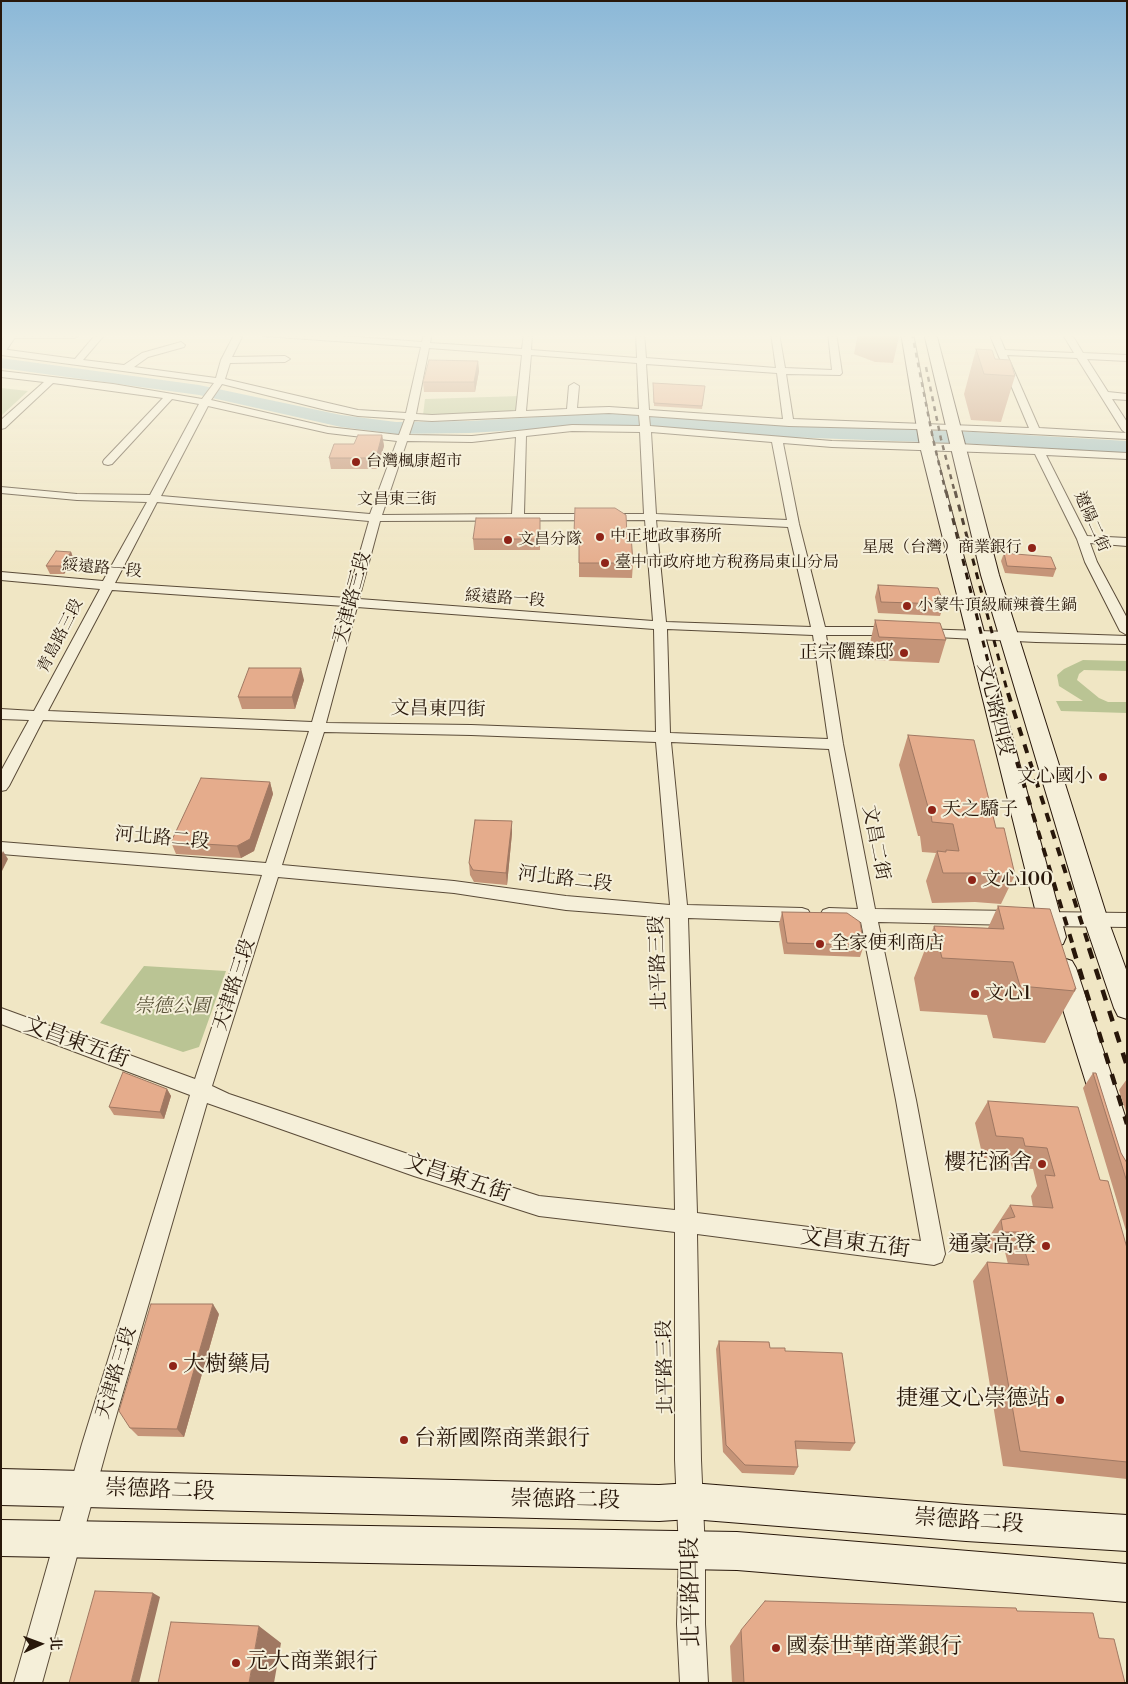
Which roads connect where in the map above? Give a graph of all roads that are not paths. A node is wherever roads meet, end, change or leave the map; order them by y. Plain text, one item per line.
1 (17, 412) edge
2 (155, 412) edge
3 (202, 412) edge
4 (254, 412) edge
5 (351, 412) edge
6 (410, 412) edge
7 (545, 412) edge
8 (583, 412) edge
9 (645, 412) edge
10 (787, 412) edge
11 (921, 412) edge
12 (950, 412) edge
13 (1026, 412) edge
14 (1115, 412) edge
15 (521, 413) joint
16 (645, 421) junction
17 (789, 423) junction
18 (1, 426) edge
19 (407, 427) junction
20 (1127, 430) edge
21 (1035, 431) junction
22 (521, 434) junction
23 (925, 436) junction
24 (1127, 436) edge
25 (956, 437) junction
26 (777, 440) junction
27 (1040, 452) junction
28 (1127, 456) edge
29 (108, 462) dead end
30 (1, 490) edge
31 (153, 500) junction
32 (650, 517) junction
33 (375, 518) junction
34 (518, 518) junction
35 (793, 524) junction
36 (1083, 539) junction
37 (1127, 542) edge
38 (1, 576) edge
39 (106, 586) junction
40 (352, 603) junction
41 (660, 626) junction
42 (819, 631) junction
43 (1127, 631) edge
44 (975, 635) junction
45 (1008, 637) junction
46 (1127, 640) edge
47 (1, 714) edge
48 (39, 716) junction
49 (316, 728) junction
50 (663, 738) junction
51 (836, 744) junction
52 (1, 786) edge
53 (1, 848) edge
54 (272, 870) junction
55 (679, 913) junction
56 (868, 916) junction
57 (1048, 920) junction
58 (1096, 920) junction
59 (1127, 920) edge
60 (1127, 1008) edge
61 (1, 1016) edge
62 (202, 1090) junction
63 (1127, 1166) edge
64 (686, 1222) junction
65 (934, 1254) joint
66 (1, 1488) edge
67 (84, 1488) junction
68 (691, 1501) junction
69 (1127, 1533) edge
70 (1, 1538) edge
71 (69, 1541) junction
72 (692, 1551) junction
73 (1127, 1583) edge
74 (28, 1683) edge
75 (694, 1683) edge

1 - 18 street
2 - 29 street
3 - 31 street, 青島路三段
4 - 19 street
5 - 19 street
6 - 19 street, 天津路三段
7 - 15 street
8 - 16 street
9 - 16 street, 北平路三段
10 - 17 street
11 - 23 main road, 文心路四段
12 - 25 main road, 文心路四段
13 - 21 street
14 - 20 street
15 - 19 street
16 - 17 street
16 - 22 street
16 - 26 street
16 - 32 street, 北平路三段
17 - 23 street
19 - 22 street
19 - 33 street, 天津路三段
21 - 24 street
21 - 25 street
22 - 34 street
23 - 25 street
23 - 25 street
23 - 26 street
23 - 44 main road, 文心路四段
25 - 27 street
25 - 45 main road, 文心路四段
26 - 35 street, 文昌二街
27 - 28 street
27 - 36 street, 遼陽二街
30 - 31 street, 文昌東三街
31 - 33 street, 文昌東三街
31 - 39 street, 青島路三段
32 - 34 street, 文昌東三街
32 - 35 street, 文昌東三街
32 - 41 street, 北平路三段
33 - 34 street, 文昌東三街
33 - 40 street, 天津路三段
35 - 42 street, 文昌二街
36 - 37 street
36 - 43 street, 遼陽二街
38 - 39 street, 綏遠路一段
39 - 40 street, 綏遠路一段
39 - 48 street, 青島路三段
40 - 41 street, 綏遠路一段
40 - 49 street, 天津路三段
41 - 42 street, 綏遠路一段
41 - 50 street, 北平路三段
42 - 44 street, 綏遠路一段
42 - 51 street, 文昌二街
44 - 45 street, 綏遠路一段
44 - 57 main road, 文心路四段
45 - 46 street, 綏遠路一段
45 - 58 main road, 文心路四段
47 - 48 street, 文昌東四街
48 - 49 street, 文昌東四街
48 - 52 street, 青島路三段
49 - 50 street, 文昌東四街
49 - 54 street, 天津路三段
50 - 51 street, 文昌東四街
50 - 55 street, 北平路三段
51 - 56 street, 文昌二街
53 - 54 street, 河北路二段
54 - 55 street, 河北路二段
54 - 62 street, 天津路三段
55 - 56 street, 河北路二段
55 - 64 street, 北平路三段
56 - 57 street, 河北路二段
56 - 65 street, 文昌二街
57 - 58 street, 河北路二段
57 - 63 main road, 文心路四段
58 - 59 street, 河北路二段
58 - 60 main road, 文心路四段
61 - 62 street, 文昌東五街
62 - 64 street, 文昌東五街
62 - 67 street, 天津路三段
64 - 65 street, 文昌東五街
64 - 68 street, 北平路三段
66 - 67 main road, 崇德路二段
67 - 68 main road, 崇德路二段
67 - 71 street, 天津路三段
68 - 69 main road, 崇德路二段
68 - 72 street, 北平路四段
70 - 71 main road
71 - 72 main road
71 - 74 street, 天津路三段
72 - 73 main road
72 - 75 street, 北平路四段

